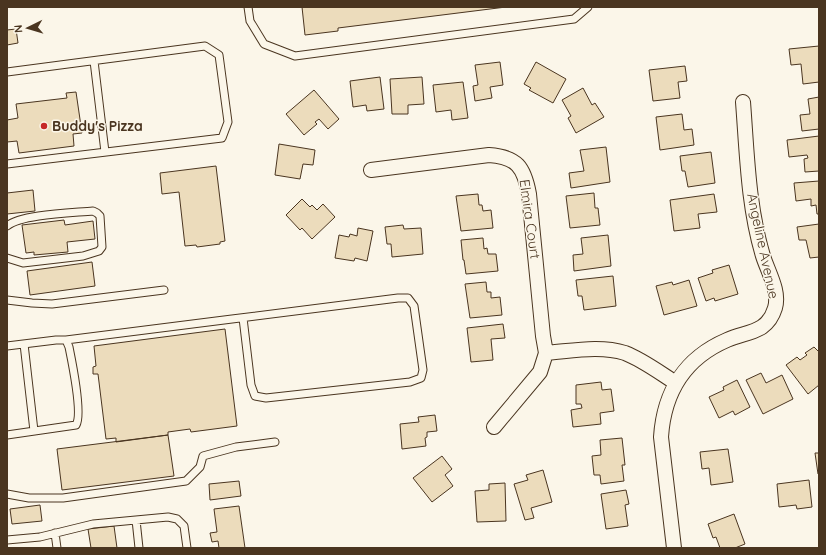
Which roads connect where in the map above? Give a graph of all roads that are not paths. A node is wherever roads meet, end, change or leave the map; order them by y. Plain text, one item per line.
1 (248, 7) edge
2 (588, 7) edge
3 (94, 61) junction
4 (7, 72) edge
5 (743, 102) dead end
6 (105, 152) junction
7 (7, 164) edge
8 (371, 170) dead end
9 (7, 226) edge
10 (7, 258) edge
11 (164, 290) dead end
12 (7, 300) edge
13 (243, 318) junction
14 (66, 340) junction
15 (24, 344) junction
16 (7, 346) edge
17 (546, 353) junction
18 (676, 383) junction
19 (494, 426) dead end
20 (34, 431) junction
21 (7, 435) edge
22 (275, 442) dead end
23 (7, 494) edge
24 (136, 520) junction
25 (55, 533) junction
26 (7, 540) edge
27 (57, 548) edge
28 (139, 548) edge
29 (187, 548) edge
30 (674, 548) edge

1 - 2 lane
3 - 4 lane
3 - 6 lane
3 - 6 lane
5 - 18 street, Angeline Avenue
6 - 7 lane
8 - 17 street, Elmira Court
9 - 10 lane
11 - 12 lane
13 - 13 lane
13 - 14 lane
14 - 15 lane
14 - 20 lane
15 - 16 lane
15 - 20 lane
17 - 18 street
17 - 19 street, Elmira Court
18 - 30 street, Angeline Avenue
20 - 21 lane
22 - 23 lane
24 - 25 lane
24 - 28 lane
24 - 29 lane
25 - 26 lane
25 - 27 lane

